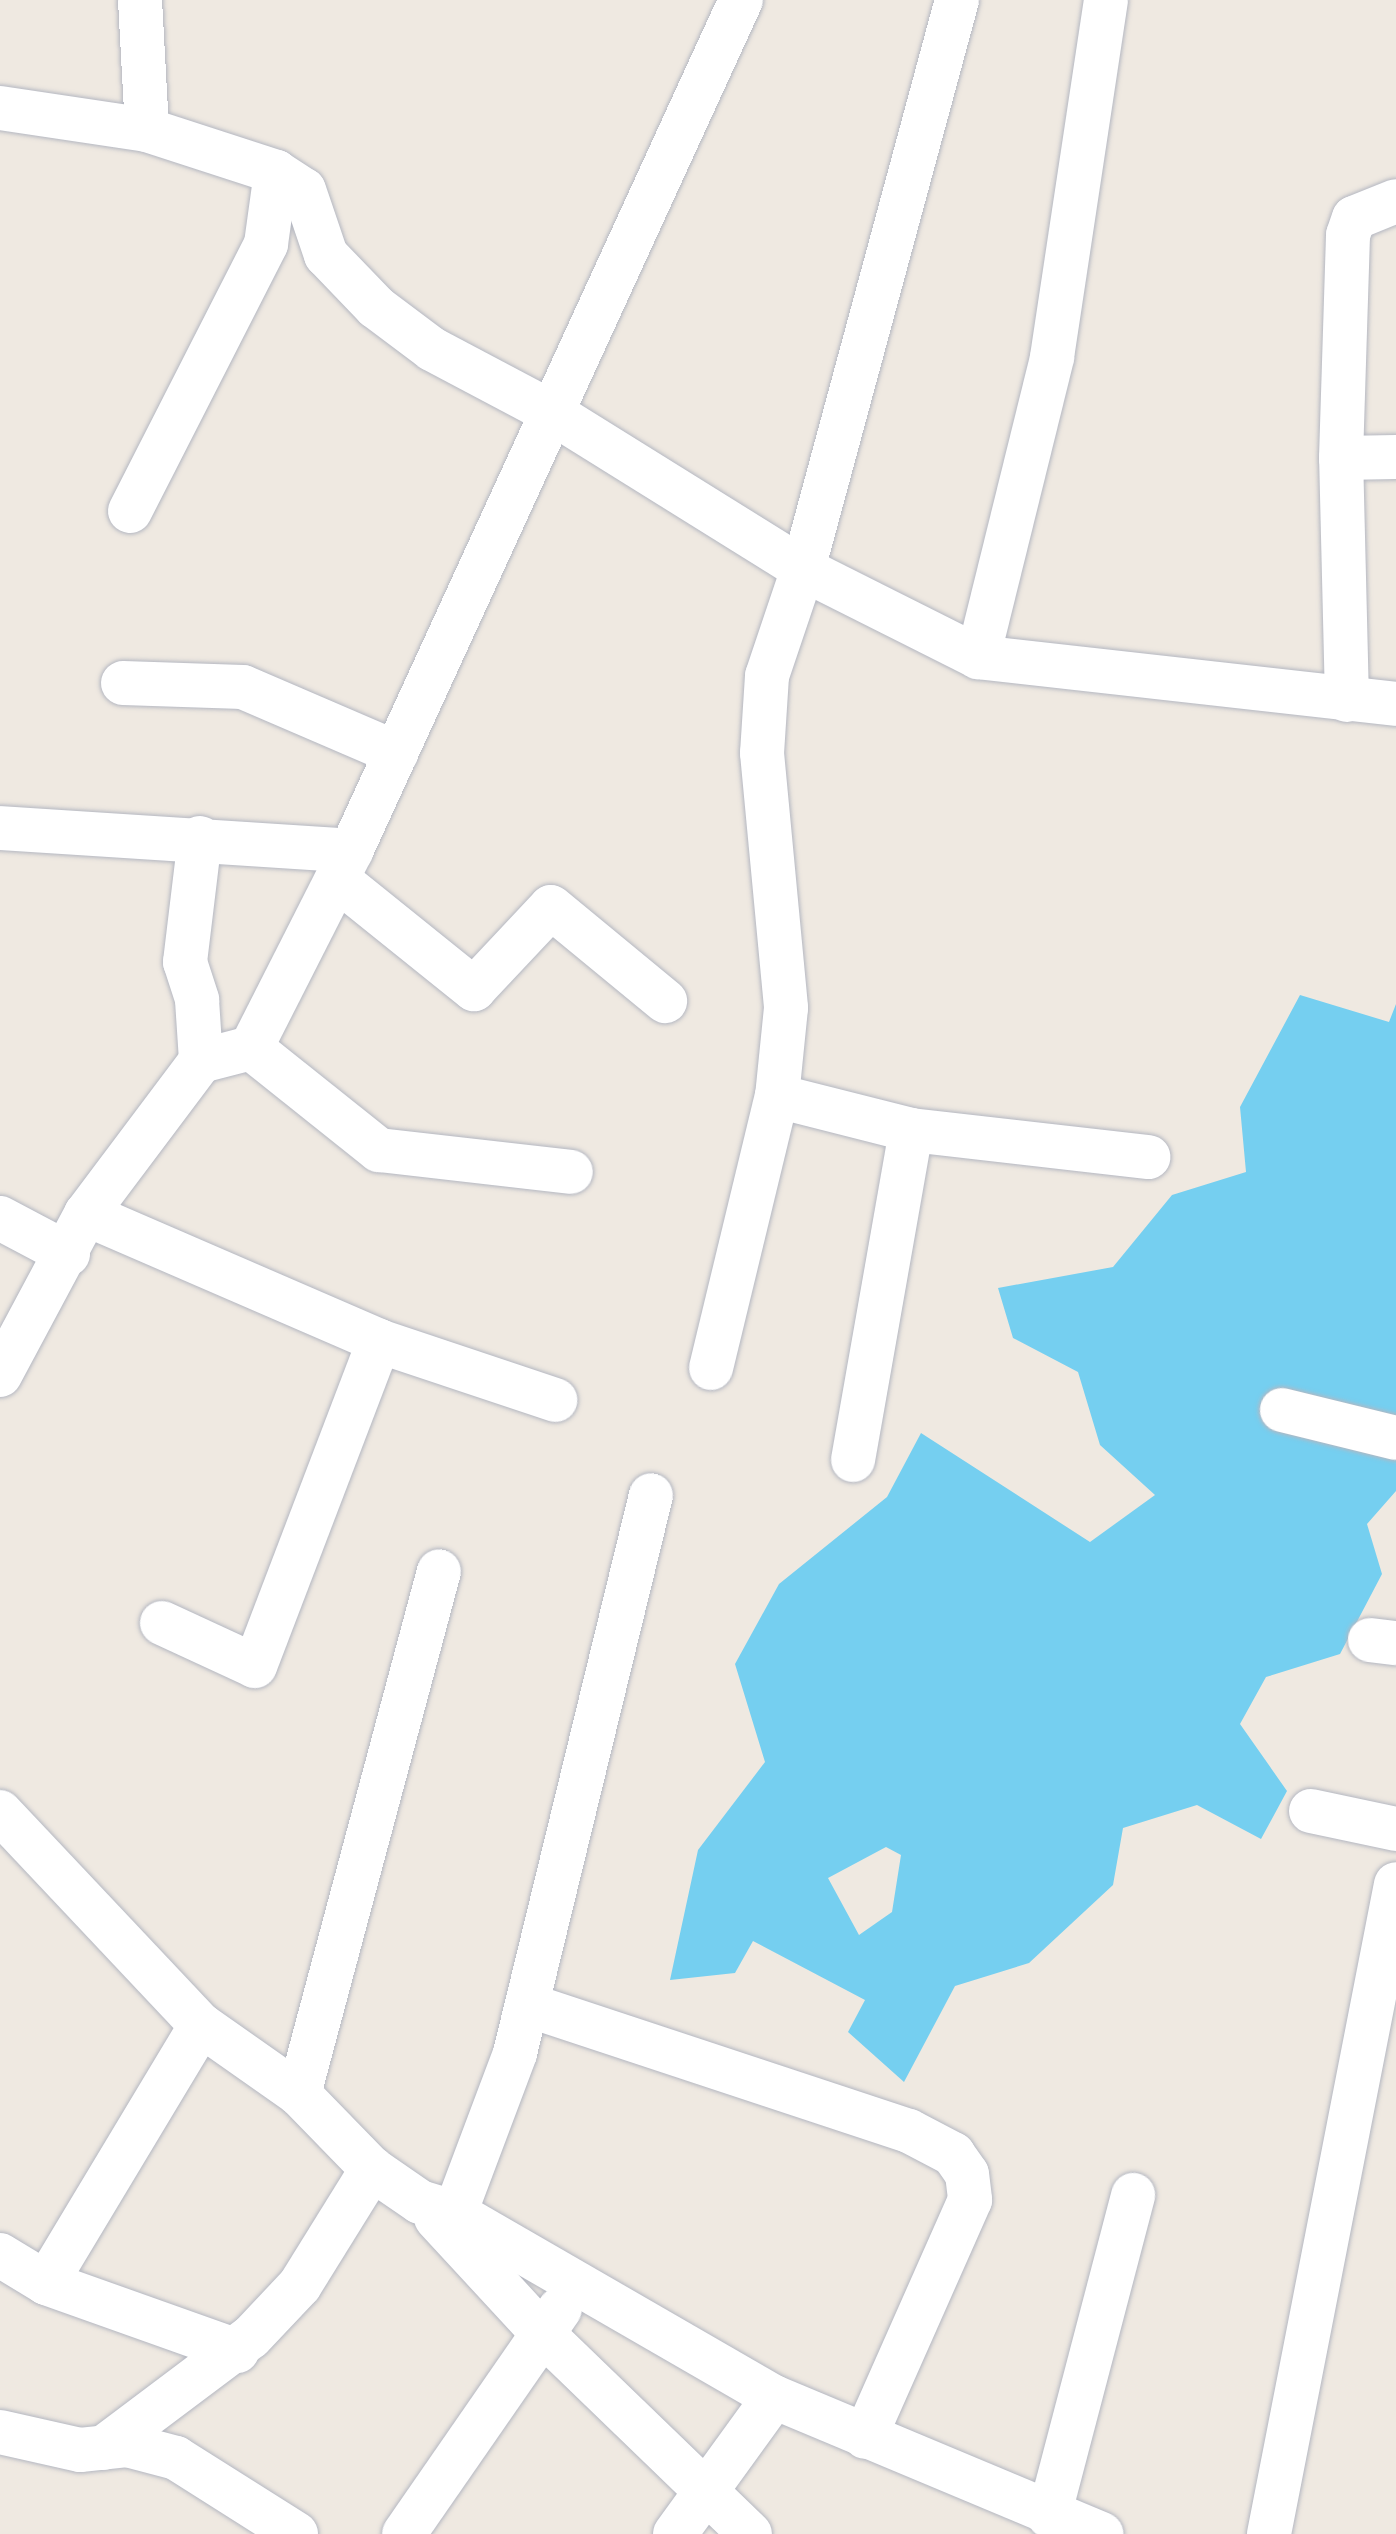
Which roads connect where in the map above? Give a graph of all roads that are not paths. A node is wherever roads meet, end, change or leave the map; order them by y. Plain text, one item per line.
1 (140, 0) edge
2 (741, 0) edge
3 (957, 0) edge
4 (1100, 2) edge
5 (0, 108) edge
6 (147, 130) junction
7 (276, 172) junction
8 (1396, 201) edge
9 (551, 412) junction
10 (1396, 457) edge
11 (1341, 458) junction
12 (130, 511) dead end
13 (803, 569) junction
14 (978, 657) junction
15 (123, 683) dead end
16 (1347, 700) junction
17 (1396, 704) edge
18 (396, 753) junction
19 (0, 828) edge
20 (200, 838) junction
21 (344, 865) junction
22 (665, 1001) dead end
23 (251, 1048) junction
24 (201, 1061) junction
25 (777, 1096) junction
26 (911, 1130) junction
27 (1148, 1157) dead end
28 (571, 1172) dead end
29 (86, 1214) junction
30 (0, 1218) edge
31 (68, 1254) junction
32 (379, 1341) junction
33 (711, 1368) dead end
34 (0, 1375) edge
35 (555, 1400) dead end
36 (1282, 1410) dead end
37 (1396, 1438) edge
38 (853, 1460) dead end
39 (651, 1495) dead end
40 (439, 1571) dead end
41 (162, 1623) dead end
42 (1311, 1811) dead end
43 (0, 1812) edge
44 (1396, 1829) edge
45 (1396, 1884) edge
46 (528, 2005) junction
47 (201, 2025) junction
48 (299, 2094) junction
49 (372, 2169) junction
50 (1133, 2195) dead end
51 (438, 2208) junction
52 (0, 2255) edge
53 (46, 2283) junction
54 (578, 2285) junction
55 (542, 2333) junction
56 (237, 2351) junction
57 (774, 2397) junction
58 (865, 2437) junction
59 (3, 2443) edge
60 (103, 2448) junction
61 (703, 2492) junction
62 (1049, 2516) junction
63 (296, 2534) edge
64 (404, 2534) edge
65 (675, 2534) edge
66 (750, 2534) edge
67 (1102, 2534) edge
68 (1269, 2534) edge

1 - 6 street
2 - 9 street
3 - 13 street
4 - 14 street
5 - 6 street
6 - 7 street
7 - 9 street
7 - 12 street
8 - 11 street
9 - 13 street
9 - 18 street
10 - 11 street
11 - 16 street
13 - 14 street
13 - 25 street
14 - 16 street
15 - 18 street
16 - 17 street
18 - 21 street
19 - 20 street
20 - 21 street
20 - 24 street
21 - 22 street
21 - 23 street
23 - 24 street
23 - 28 street
24 - 29 street
25 - 26 street
25 - 33 street
26 - 27 street
26 - 38 street
29 - 31 street
29 - 32 street
30 - 31 street
31 - 34 street
32 - 35 street
32 - 41 street
36 - 37 street
39 - 46 street
40 - 48 street
42 - 44 street
43 - 47 street
45 - 68 street
46 - 51 street
46 - 58 street
47 - 48 street
47 - 53 street
48 - 49 street
49 - 51 street
49 - 56 street
50 - 62 street
51 - 54 street
51 - 55 street
52 - 53 street
53 - 56 street
54 - 55 street
54 - 57 street
55 - 61 street
55 - 64 street
56 - 60 street
57 - 58 street
57 - 61 street
58 - 62 street
59 - 60 street
60 - 63 street
61 - 65 street
61 - 66 street
62 - 67 street

